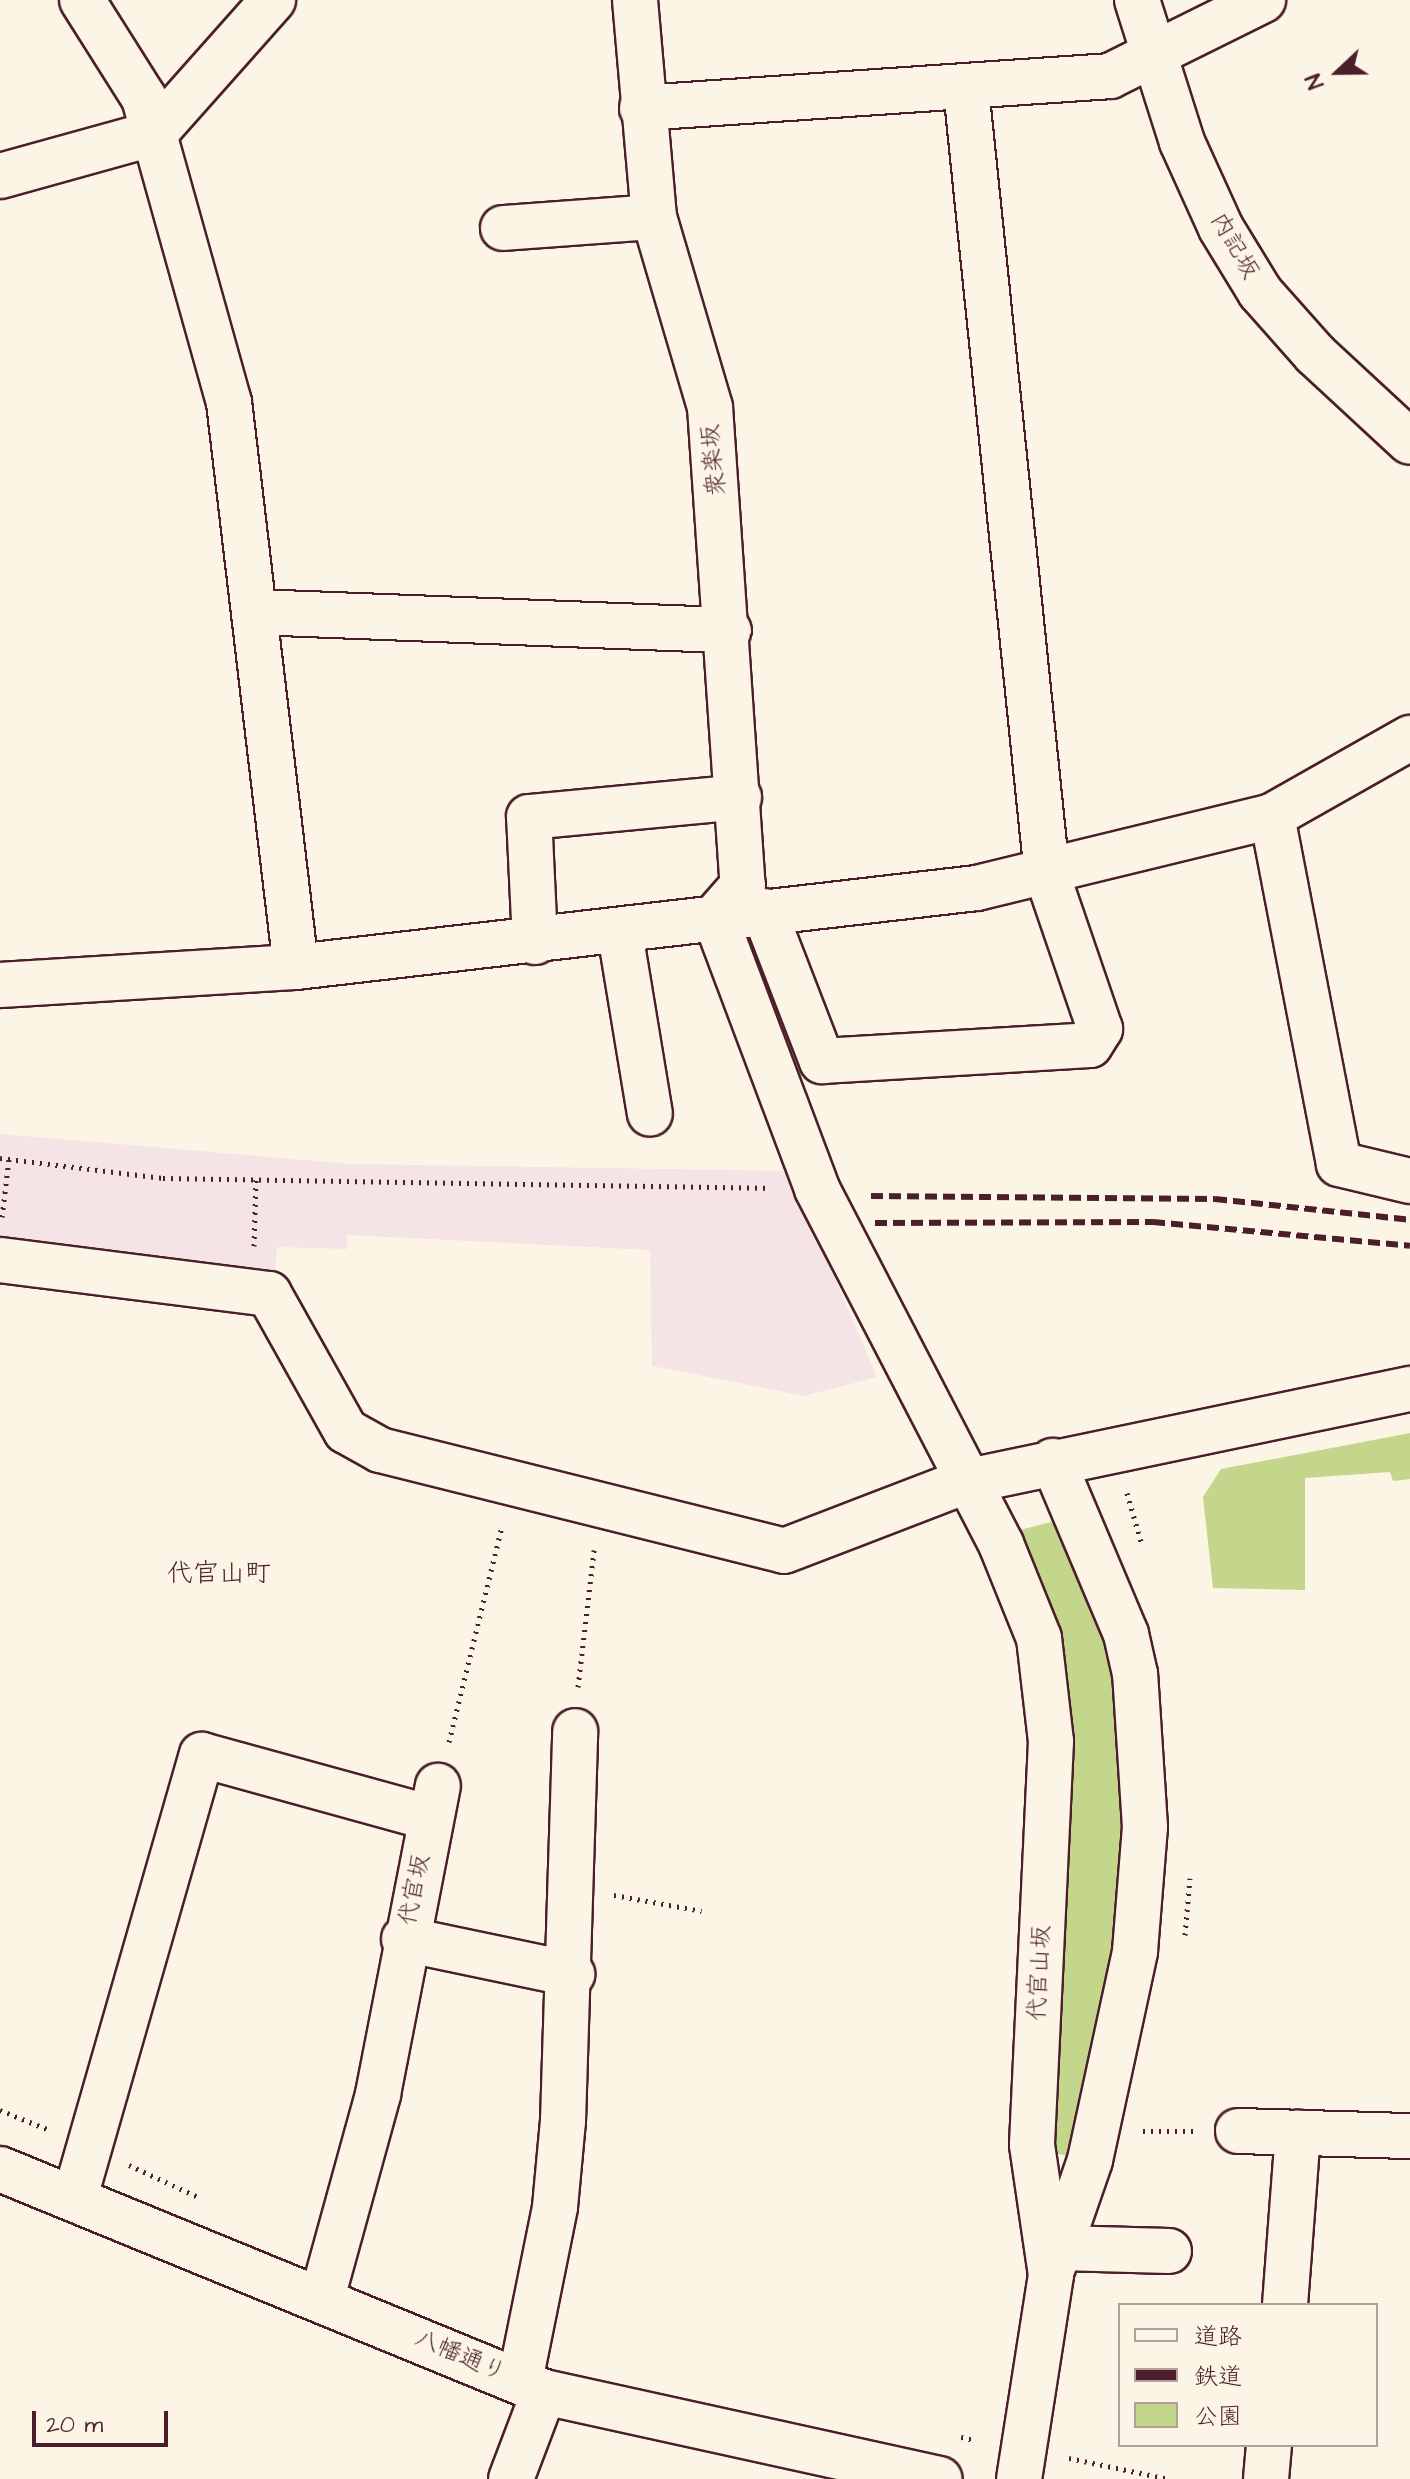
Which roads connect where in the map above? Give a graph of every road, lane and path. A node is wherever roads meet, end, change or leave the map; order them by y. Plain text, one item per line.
1 (82, 0) edge
2 (273, 0) edge
3 (635, 0) edge
4 (1137, 0) edge
5 (1263, 0) edge
6 (1152, 53) junction
7 (966, 89) junction
8 (642, 108) junction
9 (155, 133) junction
10 (0, 176) edge
11 (654, 217) junction
12 (503, 228) dead end
13 (1410, 442) edge
14 (254, 612) junction
15 (729, 630) junction
16 (1410, 738) edge
17 (739, 797) junction
18 (1272, 816) junction
19 (1047, 874) junction
20 (764, 911) junction
21 (715, 917) junction
22 (620, 933) junction
23 (535, 942) junction
24 (296, 967) junction
25 (0, 985) edge
26 (650, 1114) dead end
27 (0, 1158) edge
28 (9, 1159) junction
29 (256, 1179) junction
30 (1410, 1181) edge
31 (817, 1189) junction
32 (256, 1224) dead end
33 (1, 1240) edge
34 (1410, 1389) edge
35 (1053, 1461) junction
36 (964, 1482) junction
37 (512, 1483) junction
38 (601, 1505) junction
39 (575, 1731) joint
40 (434, 1802) junction
41 (570, 1887) junction
42 (702, 1911) dead end
43 (404, 1939) junction
44 (572, 1974) junction
45 (1130, 2131) dead end
46 (1238, 2131) joint
47 (1298, 2132) junction
48 (1410, 2136) edge
49 (0, 2169) edge
50 (75, 2197) junction
51 (1169, 2251) dead end
52 (1055, 2262) junction
53 (322, 2298) junction
54 (1285, 2303) edge
55 (532, 2387) junction
56 (1269, 2447) edge
57 (1057, 2457) dead end
58 (511, 2479) edge
59 (940, 2479) edge
60 (1019, 2479) edge
61 (1169, 2479) edge
62 (1266, 2479) edge

1 - 9 street
2 - 9 street
3 - 8 street, 衆楽坂
4 - 6 street, 内記坂
5 - 6 street
6 - 7 street
6 - 13 street, 内記坂
7 - 8 street
7 - 19 street
8 - 11 street, 衆楽坂
9 - 10 street
9 - 14 street
11 - 12 street
11 - 15 street, 衆楽坂
14 - 15 street
14 - 24 street
15 - 17 street, 衆楽坂
16 - 18 street
17 - 21 street, 衆楽坂
17 - 23 street
18 - 19 street
18 - 30 street
19 - 20 street
19 - 20 street
20 - 21 street
21 - 22 street
21 - 31 street, 代官山坂
22 - 23 street
22 - 26 street
23 - 24 street
24 - 25 street
27 - 28 path
28 - 29 path
28 - 33 path
29 - 31 path
29 - 32 path
31 - 36 street, 代官山坂
33 - 37 street
34 - 35 street
35 - 36 street
35 - 52 street
36 - 38 street
36 - 52 street, 代官山坂
37 - 38 street
37 - 40 path
38 - 39 path
39 - 41 street
40 - 43 street, 代官坂
40 - 50 street
41 - 42 path
41 - 44 street
43 - 44 street
43 - 53 street, 代官坂
44 - 55 street
45 - 46 path
46 - 47 street
47 - 48 street
47 - 54 street
49 - 50 street, 八幡通り
50 - 53 street, 八幡通り
51 - 52 street
52 - 60 street, 代官山坂
53 - 55 street, 八幡通り
55 - 58 street
55 - 59 street, 八幡通り
56 - 62 street
57 - 61 path

